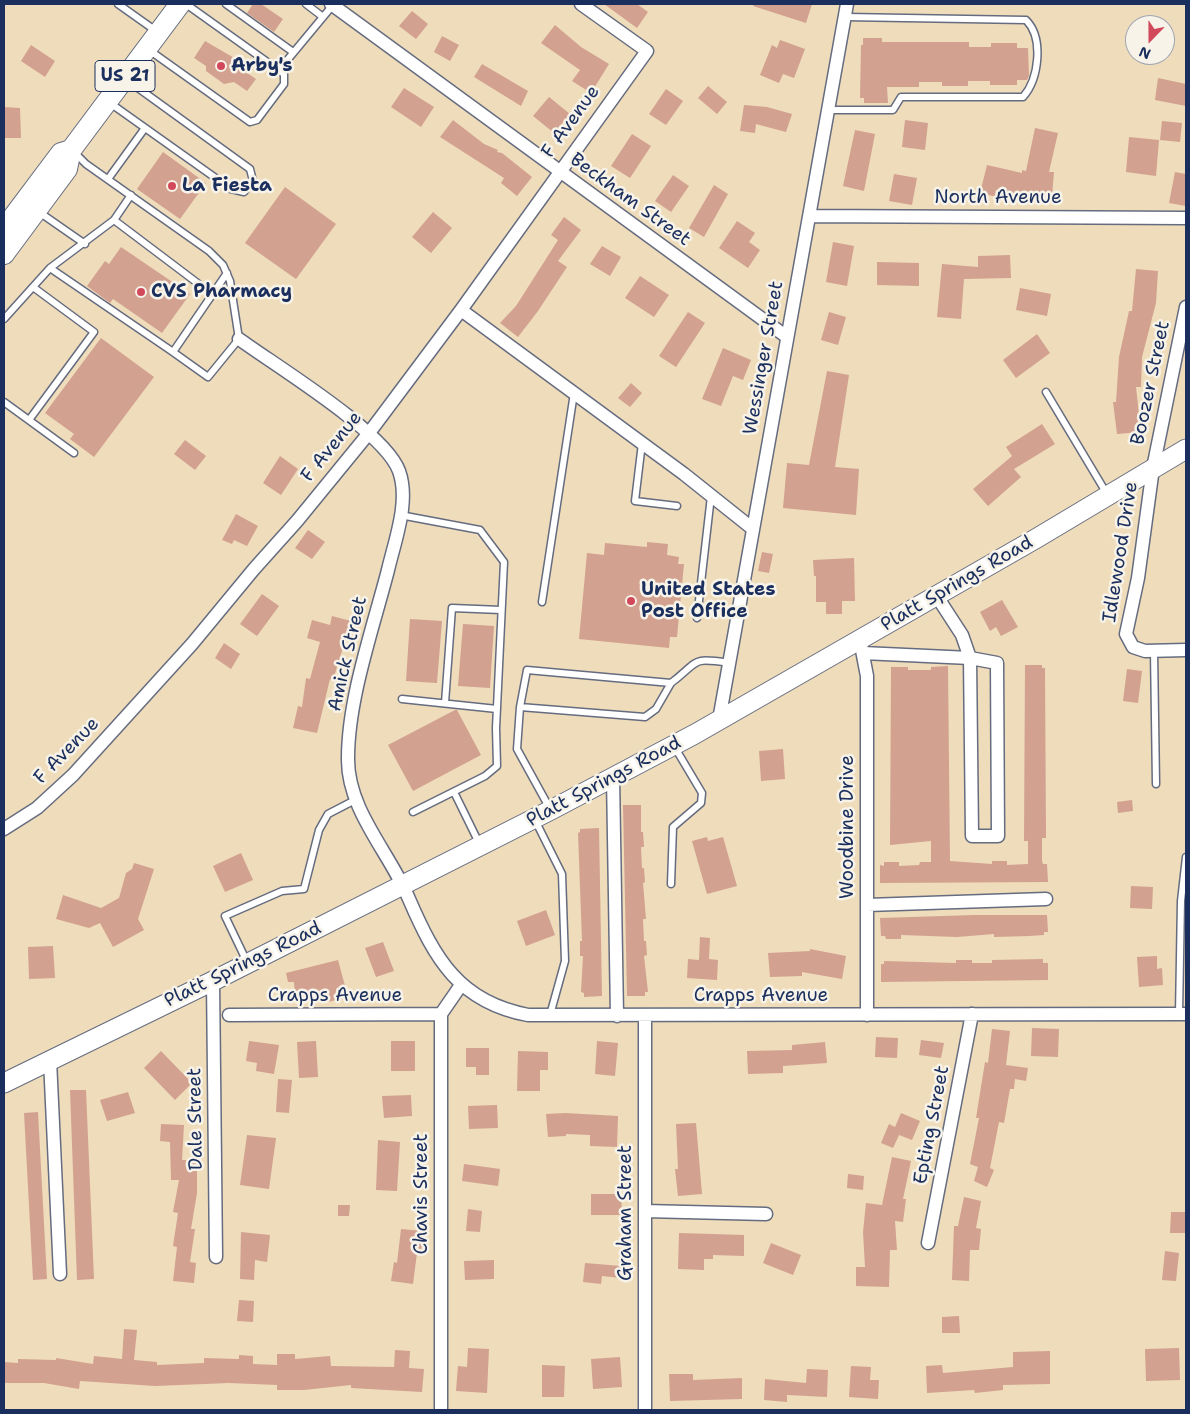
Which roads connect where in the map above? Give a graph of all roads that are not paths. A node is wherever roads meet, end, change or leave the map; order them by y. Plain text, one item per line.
1 (118, 4) edge
2 (180, 4) edge
3 (186, 4) edge
4 (226, 4) edge
5 (306, 4) edge
6 (332, 4) edge
7 (581, 4) edge
8 (847, 4) edge
9 (323, 17) junction
10 (845, 17) junction
11 (152, 40) junction
12 (292, 52) junction
13 (279, 70) junction
14 (124, 78) junction
15 (107, 100) junction
16 (828, 110) junction
17 (146, 128) junction
18 (71, 150) junction
19 (558, 171) junction
20 (108, 179) junction
21 (131, 196) junction
22 (38, 211) junction
23 (810, 216) junction
24 (1186, 218) edge
25 (114, 220) junction
26 (4, 229) edge
27 (85, 244) junction
28 (4, 254) edge
29 (50, 268) junction
30 (227, 273) junction
31 (33, 287) junction
32 (212, 294) junction
33 (1186, 307) edge
34 (461, 310) junction
35 (4, 320) edge
36 (787, 337) junction
37 (239, 339) junction
38 (172, 352) junction
39 (574, 392) junction
40 (1046, 392) dead end
41 (4, 402) edge
42 (29, 420) junction
43 (369, 432) junction
44 (642, 443) junction
45 (1186, 449) edge
46 (74, 453) dead end
47 (1153, 468) junction
48 (1107, 495) junction
49 (711, 496) junction
50 (677, 506) dead end
51 (400, 515) junction
52 (753, 529) junction
53 (936, 595) junction
54 (542, 602) dead end
55 (501, 610) junction
56 (697, 618) dead end
57 (861, 646) junction
58 (1186, 650) edge
59 (1154, 651) junction
60 (970, 658) junction
61 (729, 663) junction
62 (671, 683) junction
63 (402, 699) dead end
64 (445, 703) junction
65 (520, 706) junction
66 (497, 709) junction
67 (719, 720) junction
68 (673, 745) junction
69 (613, 777) junction
70 (1156, 784) dead end
71 (454, 792) junction
72 (357, 799) junction
73 (414, 812) dead end
74 (543, 814) junction
75 (4, 829) edge
76 (480, 846) junction
77 (1186, 857) edge
78 (671, 884) dead end
79 (403, 885) junction
80 (1046, 899) dead end
81 (867, 905) junction
82 (248, 963) junction
83 (213, 981) junction
84 (462, 985) junction
85 (441, 1014) junction
86 (972, 1014) junction
87 (1182, 1014) edge
88 (228, 1015) dead end
89 (550, 1015) junction
90 (867, 1015) junction
91 (617, 1016) junction
92 (645, 1016) junction
93 (50, 1060) junction
94 (4, 1083) edge
95 (645, 1211) junction
96 (766, 1214) dead end
97 (928, 1242) dead end
98 (216, 1257) dead end
99 (60, 1274) dead end
100 (441, 1410) edge
101 (645, 1410) edge

1 - 11 lane
2 - 11 main road, US 21
3 - 13 lane
4 - 12 lane
5 - 9 lane
6 - 9 lane
6 - 19 street, Beckham Street
7 - 19 street, F Avenue
8 - 10 street, Wessinger Street
9 - 12 lane
10 - 16 street, Wessinger Street
10 - 16 lane
11 - 13 lane
11 - 14 main road, US 21
12 - 13 lane
14 - 15 main road, US 21
14 - 17 lane
15 - 17 lane
15 - 18 main road, US 21
16 - 23 street, Wessinger Street
17 - 20 lane
18 - 20 lane
18 - 22 main road, US 21
18 - 26 main road, US 21
19 - 34 street, F Avenue
19 - 36 street, Beckham Street
20 - 21 lane
21 - 25 lane
21 - 30 lane
22 - 27 lane
22 - 28 main road, US 21
23 - 24 street, North Avenue
23 - 36 street, Wessinger Street
25 - 27 lane
25 - 32 lane
27 - 29 lane
29 - 31 lane
29 - 38 lane
30 - 32 lane
30 - 37 lane
31 - 35 lane
31 - 42 lane
32 - 38 lane
33 - 47 street, Boozer Street
34 - 39 street
34 - 43 street, F Avenue
36 - 52 street, Wessinger Street
37 - 38 lane
37 - 43 street, Amick Street
39 - 44 street
39 - 54 lane
40 - 48 lane
41 - 42 lane
42 - 46 lane
43 - 51 street, Amick Street
43 - 75 street, F Avenue
44 - 49 street
44 - 50 lane
45 - 47 main road, Platt Springs Road
47 - 48 main road, Platt Springs Road
47 - 59 street, Idlewood Drive
48 - 53 main road, Platt Springs Road
49 - 52 street
49 - 56 lane
51 - 55 lane
51 - 72 street, Amick Street
52 - 61 street, Wessinger Street
53 - 57 main road, Platt Springs Road
53 - 60 street
55 - 64 lane
55 - 66 lane
57 - 60 street
57 - 67 main road, Platt Springs Road
57 - 81 street, Woodbine Drive
58 - 59 street, Idlewood Drive
59 - 70 lane
60 - 60 street
61 - 62 lane
61 - 67 street, Wessinger Street
62 - 65 lane
62 - 65 lane
63 - 64 lane
64 - 66 lane
65 - 74 lane
66 - 71 lane
67 - 68 main road, Platt Springs Road
68 - 69 main road, Platt Springs Road
68 - 78 lane
69 - 74 main road, Platt Springs Road
69 - 91 street
71 - 73 lane
71 - 76 lane
72 - 79 street, Amick Street
72 - 82 lane
74 - 76 main road, Platt Springs Road
74 - 89 lane
76 - 79 main road, Platt Springs Road
77 - 87 lane
79 - 82 main road, Platt Springs Road
79 - 84 street, Crapps Avenue
80 - 81 street
81 - 90 street, Woodbine Drive
82 - 83 main road, Platt Springs Road
83 - 93 main road, Platt Springs Road
83 - 98 street, Dale Street
84 - 85 street
84 - 89 street, Crapps Avenue
85 - 88 street, Crapps Avenue
85 - 100 street, Chavis Street
86 - 87 street, Crapps Avenue
86 - 90 street, Crapps Avenue
86 - 97 street, Epting Street
89 - 91 street, Crapps Avenue
90 - 92 street, Crapps Avenue
91 - 92 street, Crapps Avenue
92 - 95 street, Graham Street
93 - 94 main road, Platt Springs Road
93 - 99 street
95 - 96 street
95 - 101 street, Graham Street

